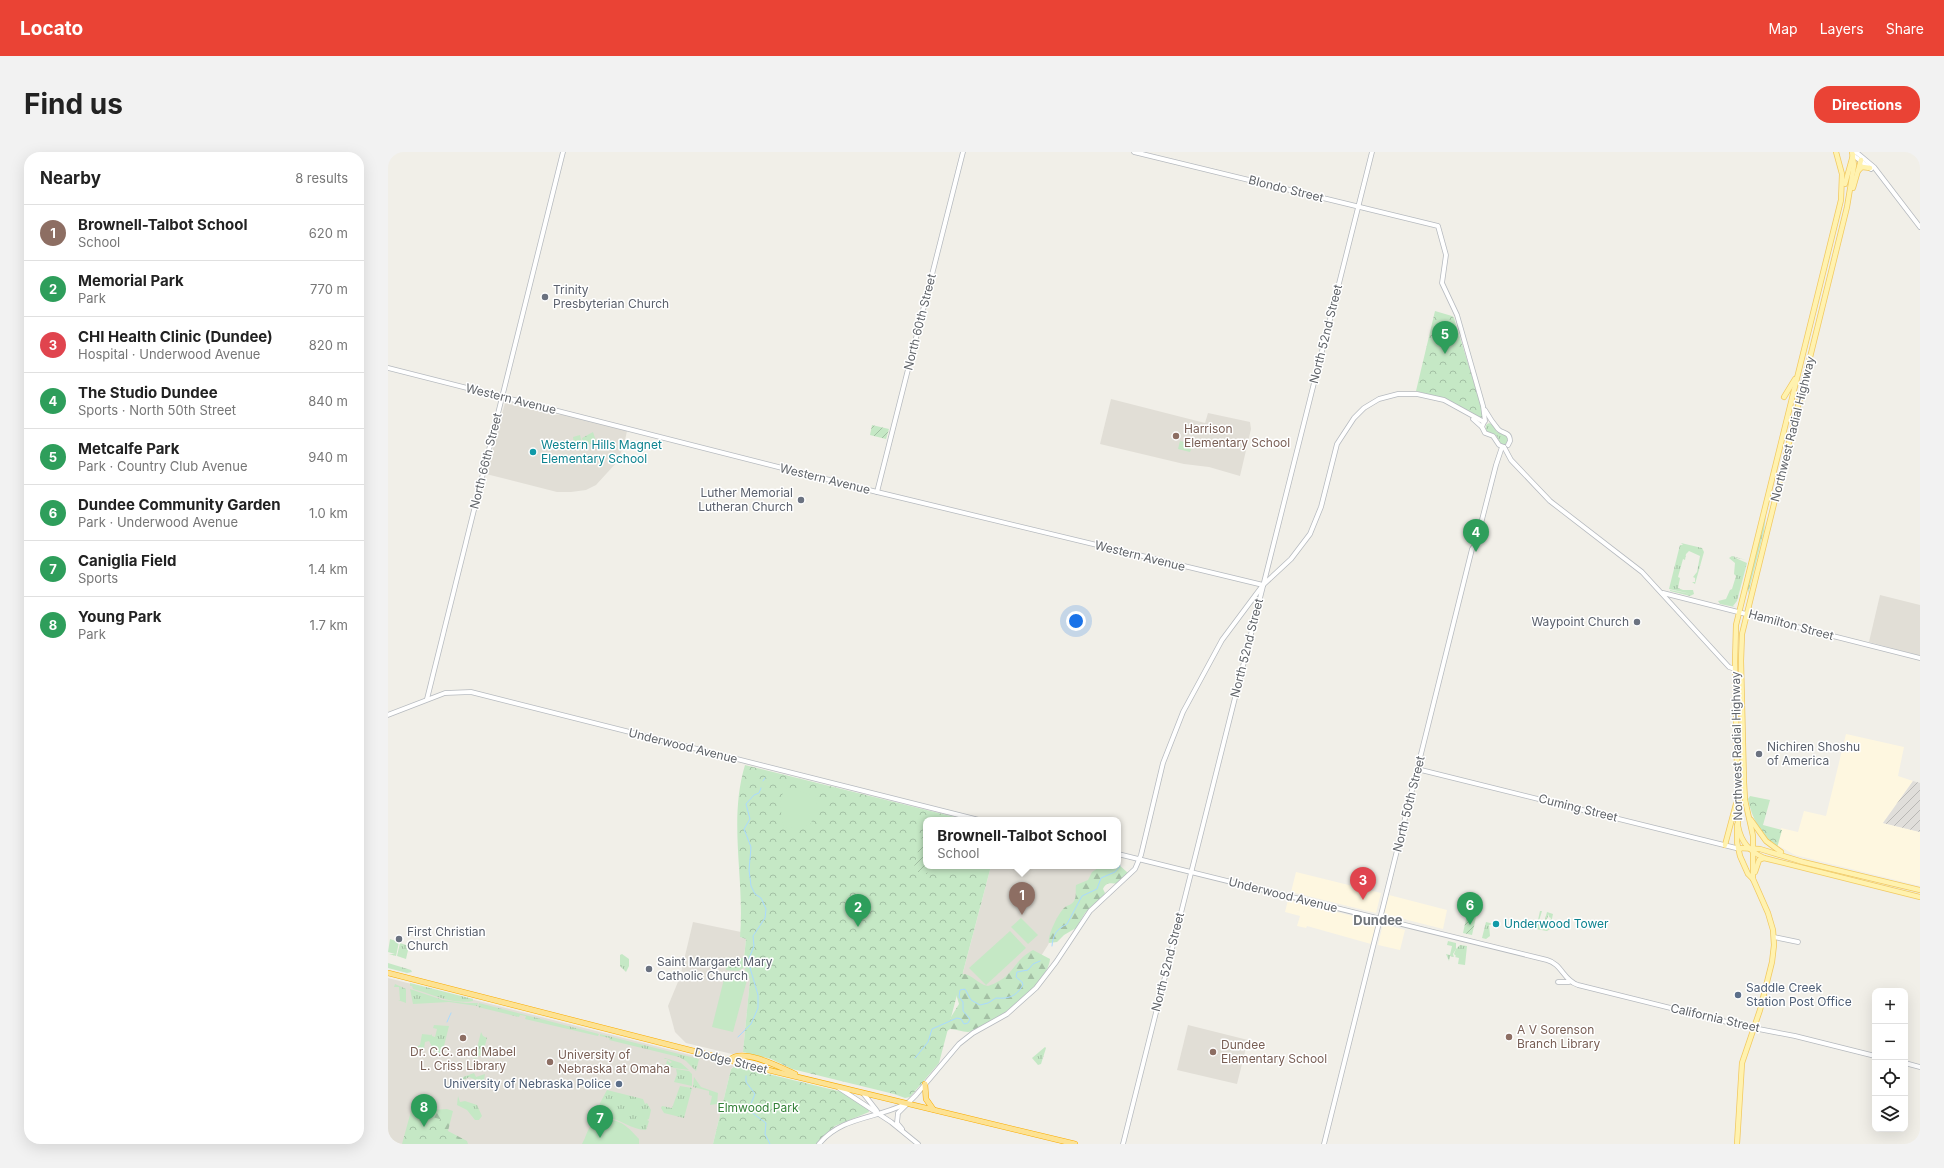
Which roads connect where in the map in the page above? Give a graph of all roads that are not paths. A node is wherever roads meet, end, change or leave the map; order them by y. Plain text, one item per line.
1 (563, 152) edge
2 (964, 152) edge
3 (1134, 152) edge
4 (1372, 152) edge
5 (1836, 152) edge
6 (1853, 153) edge
7 (1862, 156) edge
8 (1870, 168) junction
9 (1858, 171) junction
10 (1878, 174) junction
11 (1841, 200) junction
12 (1358, 206) junction
13 (1847, 207) junction
14 (1920, 227) edge
15 (388, 368) edge
16 (1800, 368) junction
17 (1784, 397) dead end
18 (502, 398) junction
19 (1483, 406) junction
20 (1468, 414) junction
21 (1492, 421) junction
22 (1485, 422) junction
23 (1482, 427) junction
24 (1497, 444) junction
25 (1505, 446) junction
26 (1496, 465) junction
27 (877, 492) junction
28 (1263, 585) junction
29 (1662, 592) junction
30 (1739, 611) junction
31 (1746, 613) junction
32 (1920, 658) edge
33 (1735, 669) junction
34 (427, 699) junction
35 (388, 715) edge
36 (1417, 769) junction
37 (1738, 799) junction
38 (1748, 814) junction
39 (968, 817) edge
40 (1738, 820) junction
41 (1725, 845) junction
42 (1738, 848) junction
43 (1751, 849) junction
44 (1121, 855) edge
45 (1764, 858) junction
46 (1791, 858) junction
47 (1140, 860) junction
48 (1191, 872) junction
49 (1754, 876) junction
50 (1920, 890) edge
51 (1920, 897) edge
52 (1380, 919) junction
53 (1774, 937) junction
54 (1798, 942) dead end
55 (388, 973) edge
56 (1558, 982) dead end
57 (1570, 982) junction
58 (1754, 1028) junction
59 (1872, 1055) edge
60 (730, 1060) junction
61 (1908, 1064) edge
62 (1920, 1067) edge
63 (804, 1078) junction
64 (925, 1084) junction
65 (833, 1085) junction
66 (863, 1092) junction
67 (908, 1104) junction
68 (938, 1111) junction
69 (880, 1114) junction
70 (902, 1129) junction
71 (819, 1144) edge
72 (918, 1144) edge
73 (1075, 1144) edge
74 (1123, 1144) edge
75 (1324, 1144) edge
76 (1736, 1144) edge

1 - 18 street, North 66th Street
2 - 27 street, North 60th Street
3 - 12 street, Blondo Street
4 - 12 street, North 52nd Street
5 - 11 main road, Northwest Radial Highway
6 - 7 street
6 - 11 main road
6 - 13 main road, Northwest Radial Highway
7 - 8 street
7 - 9 main road
7 - 10 street
8 - 9 main road
8 - 10 street
9 - 13 main road
10 - 14 street
11 - 16 main road, Northwest Radial Highway
12 - 19 street, Blondo Street
12 - 28 street, North 52nd Street
13 - 31 main road, Northwest Radial Highway
15 - 18 street, Western Avenue
16 - 17 main road
16 - 30 main road, Northwest Radial Highway
18 - 27 street, Western Avenue
18 - 34 street, North 66th Street
19 - 21 street
19 - 22 street
20 - 22 street
20 - 23 street
20 - 28 street
21 - 22 street
21 - 25 street
22 - 23 street
23 - 24 street
24 - 25 street
24 - 26 street, North 50th Street
25 - 26 street, North 50th Street
25 - 29 street
26 - 36 street, North 50th Street
27 - 28 street, Western Avenue
28 - 47 street
28 - 48 street, North 52nd Street
29 - 30 street, Hamilton Street
29 - 33 street
30 - 31 street, Hamilton Street
30 - 33 main road, Northwest Radial Highway
31 - 32 street, Hamilton Street
31 - 38 main road, Northwest Radial Highway
33 - 37 main road, Northwest Radial Highway
34 - 35 street, Underwood Avenue
34 - 39 street, Underwood Avenue
36 - 41 street, Cuming Street
36 - 52 street, North 50th Street
37 - 40 main road, Northwest Radial Highway
37 - 41 main road
38 - 43 main road, Northwest Radial Highway
38 - 46 main road
40 - 42 main road
40 - 43 main road, Northwest Radial Highway
41 - 42 street, Cuming Street
42 - 43 main road, Cuming Street
42 - 49 main road
43 - 45 main road, Cuming Street
43 - 46 main road, Cuming Street
43 - 49 main road
44 - 47 street, Underwood Avenue
45 - 49 main road
45 - 51 main road, Cuming Street
46 - 50 main road, Cuming Street
47 - 48 street, Underwood Avenue
47 - 64 street
48 - 52 street, Underwood Avenue
48 - 74 street, North 52nd Street
49 - 53 main road
52 - 57 street, Underwood Avenue
52 - 75 street, North 50th Street
53 - 54 street
53 - 58 main road
55 - 60 highway, Dodge Street
56 - 57 street, California Street
57 - 58 street, California Street
58 - 59 street, California Street
58 - 76 main road
60 - 63 highway, Dodge Street
60 - 63 highway
61 - 62 street
63 - 65 highway, Dodge Street
64 - 67 street
64 - 68 highway
65 - 66 highway, Dodge Street
65 - 69 street
66 - 67 highway, Dodge Street
66 - 69 street
67 - 68 highway, Dodge Street
67 - 69 street
67 - 70 street
68 - 73 highway, Dodge Street
69 - 70 street
69 - 71 street
70 - 72 street

